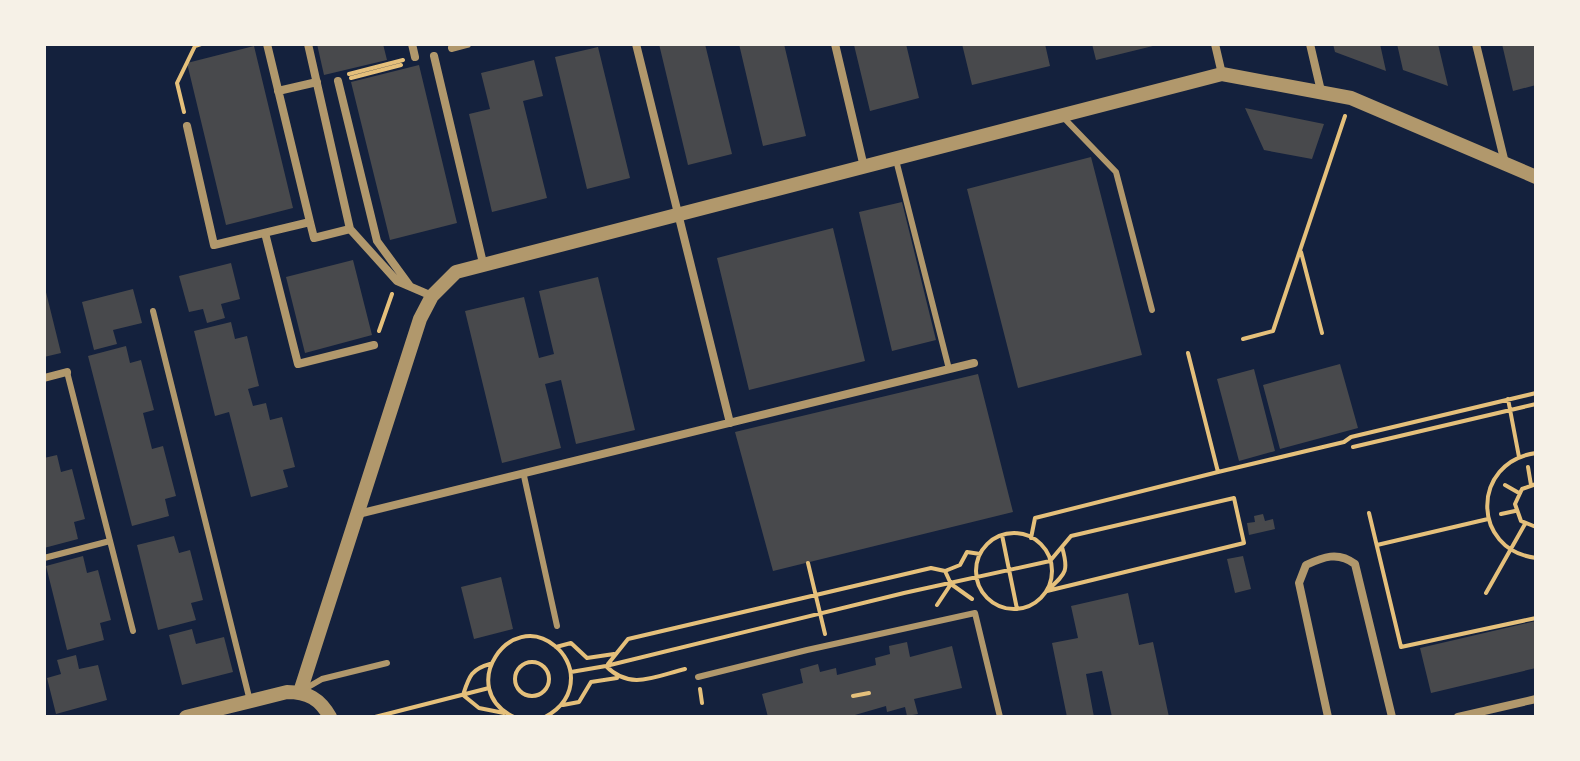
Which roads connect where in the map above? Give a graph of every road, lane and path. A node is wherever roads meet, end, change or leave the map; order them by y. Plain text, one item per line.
1 (201, 44) edge
2 (267, 44) edge
3 (308, 44) edge
4 (412, 44) edge
5 (467, 44) edge
6 (636, 44) edge
7 (835, 44) edge
8 (1215, 44) edge
9 (1310, 44) edge
10 (1476, 44) edge
11 (452, 48) dead end
12 (434, 56) joint
13 (415, 57) joint
14 (1222, 74) junction
15 (338, 81) joint
16 (317, 82) junction
17 (278, 91) junction
18 (1321, 91) junction
19 (1351, 98) junction
20 (1062, 116) junction
21 (187, 126) joint
22 (896, 159) junction
23 (1505, 163) junction
24 (864, 168) junction
25 (1536, 177) edge
26 (679, 215) junction
27 (310, 222) junction
28 (350, 229) junction
29 (265, 233) junction
30 (1300, 250) junction
31 (483, 263) junction
32 (397, 281) junction
33 (410, 286) junction
34 (432, 296) junction
35 (1152, 310) dead end
36 (153, 311) dead end
37 (1322, 333) dead end
38 (1243, 339) dead end
39 (374, 345) joint
40 (1188, 353) dead end
41 (974, 363) dead end
42 (949, 369) junction
43 (67, 372) joint
44 (44, 378) edge
45 (1536, 393) edge
46 (1508, 399) junction
47 (1536, 404) edge
48 (1511, 410) junction
49 (730, 423) junction
50 (1353, 447) dead end
51 (1536, 453) edge
52 (1519, 457) junction
53 (1528, 467) dead end
54 (1218, 472) junction
55 (1490, 473) dead end
56 (524, 476) junction
57 (1495, 476) junction
58 (1533, 484) edge
59 (1505, 485) dead end
60 (1519, 493) junction
61 (1515, 511) junction
62 (1369, 513) dead end
63 (358, 514) junction
64 (1501, 514) dead end
65 (1488, 519) junction
66 (1525, 524) junction
67 (1536, 527) edge
68 (1002, 535) junction
69 (1031, 538) junction
70 (110, 541) junction
71 (1377, 545) junction
72 (1062, 547) junction
73 (1511, 550) junction
74 (980, 554) junction
75 (44, 558) edge
76 (1536, 558) edge
77 (1050, 561) junction
78 (808, 563) dead end
79 (1009, 570) junction
80 (945, 571) junction
81 (976, 577) junction
82 (951, 584) junction
83 (1047, 591) junction
84 (1486, 593) dead end
85 (815, 595) junction
86 (1017, 609) junction
87 (820, 614) junction
88 (1536, 618) edge
89 (557, 626) dead end
90 (133, 631) dead end
91 (827, 646) junction
92 (556, 647) junction
93 (616, 654) junction
94 (387, 663) dead end
95 (491, 664) junction
96 (606, 666) junction
97 (571, 672) junction
98 (698, 677) dead end
99 (617, 678) dead end
100 (489, 688) junction
101 (300, 692) junction
102 (520, 692) joint
103 (869, 693) dead end
104 (463, 695) junction
105 (853, 696) dead end
106 (1536, 699) edge
107 (250, 701) junction
108 (562, 705) junction
109 (506, 713) junction
110 (186, 717) edge
111 (330, 717) edge
112 (375, 717) edge
113 (514, 717) edge
114 (545, 717) edge
115 (1000, 717) edge
116 (1328, 717) edge
117 (1392, 717) edge
118 (1458, 717) edge

1 - 21 path
2 - 17 street
3 - 16 street
4 - 13 street
5 - 11 street
6 - 26 street
7 - 24 street
8 - 14 street
9 - 18 street
10 - 23 street
12 - 15 path
12 - 31 street
13 - 16 path
14 - 18 street
14 - 20 street
15 - 33 street
16 - 17 street
16 - 28 street
17 - 27 street
18 - 19 street
19 - 23 street
19 - 30 path
20 - 22 street
20 - 35 lane
21 - 29 street
22 - 24 street
22 - 42 lane
23 - 25 street
24 - 26 street
26 - 31 street
26 - 49 street
27 - 28 street
27 - 29 street
28 - 32 street
29 - 39 street
30 - 37 path
30 - 38 path
31 - 34 street
32 - 33 street
32 - 39 path
33 - 34 street
34 - 63 street
36 - 107 lane
40 - 54 path
41 - 42 street
42 - 49 street
43 - 44 street
43 - 70 lane
45 - 46 path
46 - 48 path
46 - 54 path
47 - 48 path
48 - 50 path
48 - 52 path
49 - 56 street
51 - 52 path
52 - 57 path
53 - 58 path
54 - 69 path
55 - 57 path
56 - 63 street
56 - 89 lane
57 - 65 path
58 - 60 path
59 - 60 path
60 - 61 path
61 - 64 path
61 - 66 path
62 - 71 path
63 - 101 street
65 - 71 path
65 - 73 path
66 - 67 path
66 - 73 path
68 - 69 path
68 - 74 path
68 - 79 path
69 - 77 path
70 - 75 lane
70 - 90 lane
71 - 88 path
72 - 77 path
72 - 83 path
72 - 83 path
73 - 76 path
73 - 84 path
74 - 80 path
74 - 81 path
77 - 79 path
77 - 83 path
78 - 85 path
79 - 81 path
79 - 86 path
80 - 82 path
80 - 85 path
81 - 82 path
81 - 86 path
82 - 87 path
83 - 86 path
85 - 87 path
85 - 93 path
87 - 91 path
87 - 96 path
91 - 98 lane
91 - 115 lane
92 - 93 path
92 - 95 path
92 - 97 path
93 - 96 path
94 - 101 lane
95 - 100 path
95 - 104 path
96 - 97 path
97 - 108 path
99 - 108 path
100 - 104 path
100 - 109 path
101 - 107 street
101 - 111 street
102 - 102 path
103 - 105 path
104 - 109 path
104 - 112 path
106 - 118 street
107 - 110 street
108 - 114 path
109 - 113 path
116 - 117 street

